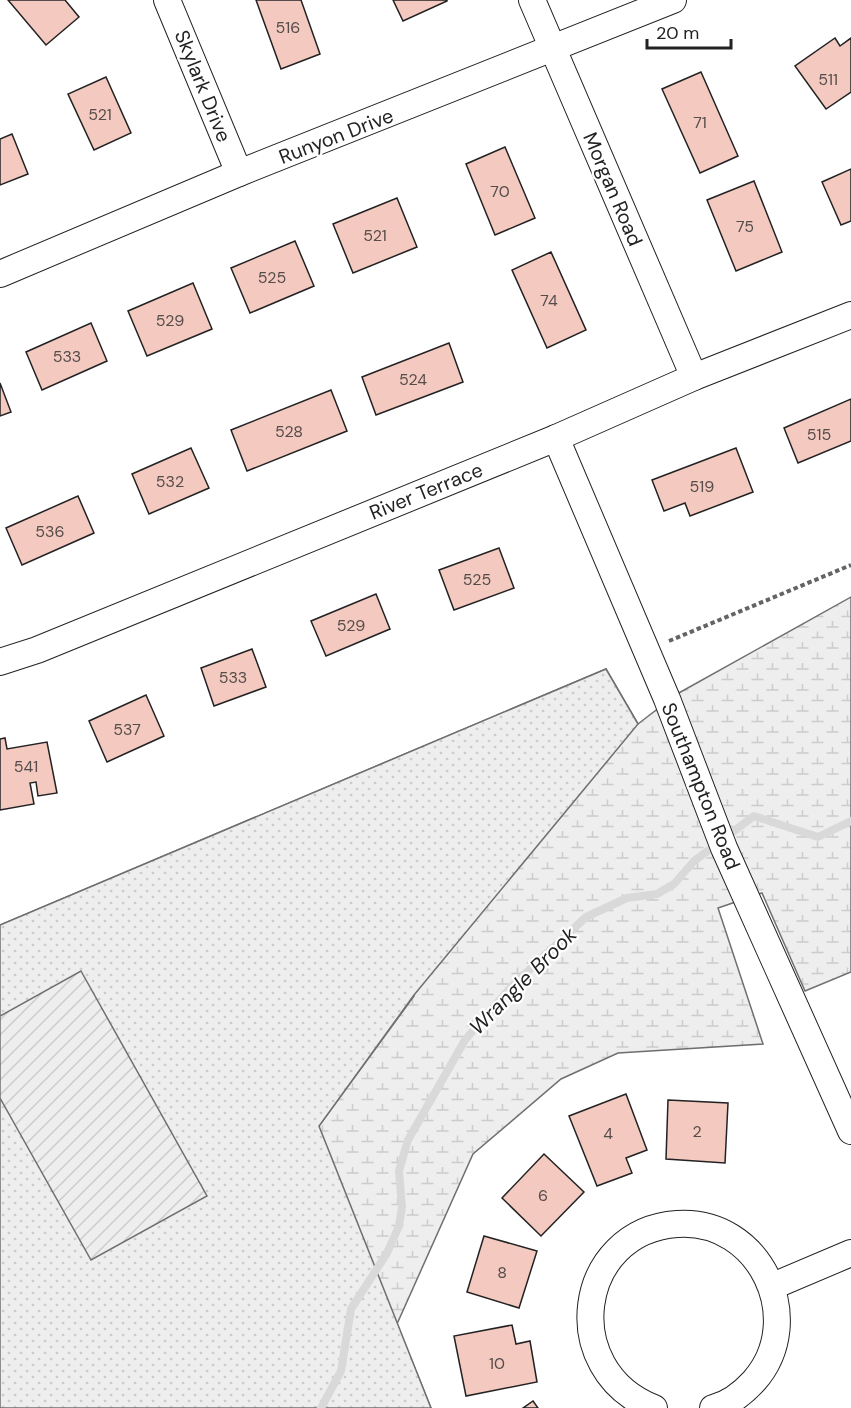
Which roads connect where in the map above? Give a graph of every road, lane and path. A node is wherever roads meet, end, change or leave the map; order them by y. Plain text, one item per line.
1 (167, 0) edge
2 (532, 0) edge
3 (673, 0) edge
4 (552, 47) junction
5 (239, 173) junction
6 (0, 274) edge
7 (851, 315) edge
8 (694, 377) junction
9 (556, 438) junction
10 (851, 565) edge
11 (646, 651) junction
12 (0, 662) edge
13 (851, 1131) edge
14 (851, 1253) edge
15 (773, 1286) junction
16 (654, 1408) edge
17 (713, 1408) edge

1 - 5 street, Skylark Drive
2 - 4 street, Morgan Road
3 - 4 street, Runyon Drive
4 - 5 street, Runyon Drive
4 - 8 street, Morgan Road
5 - 6 street, Runyon Drive
7 - 8 street, River Terrace
8 - 9 street, River Terrace
9 - 11 street, Southampton Road
9 - 12 street, River Terrace
10 - 11 path
11 - 13 street, Southampton Road
14 - 15 street
15 - 16 street
15 - 17 street

